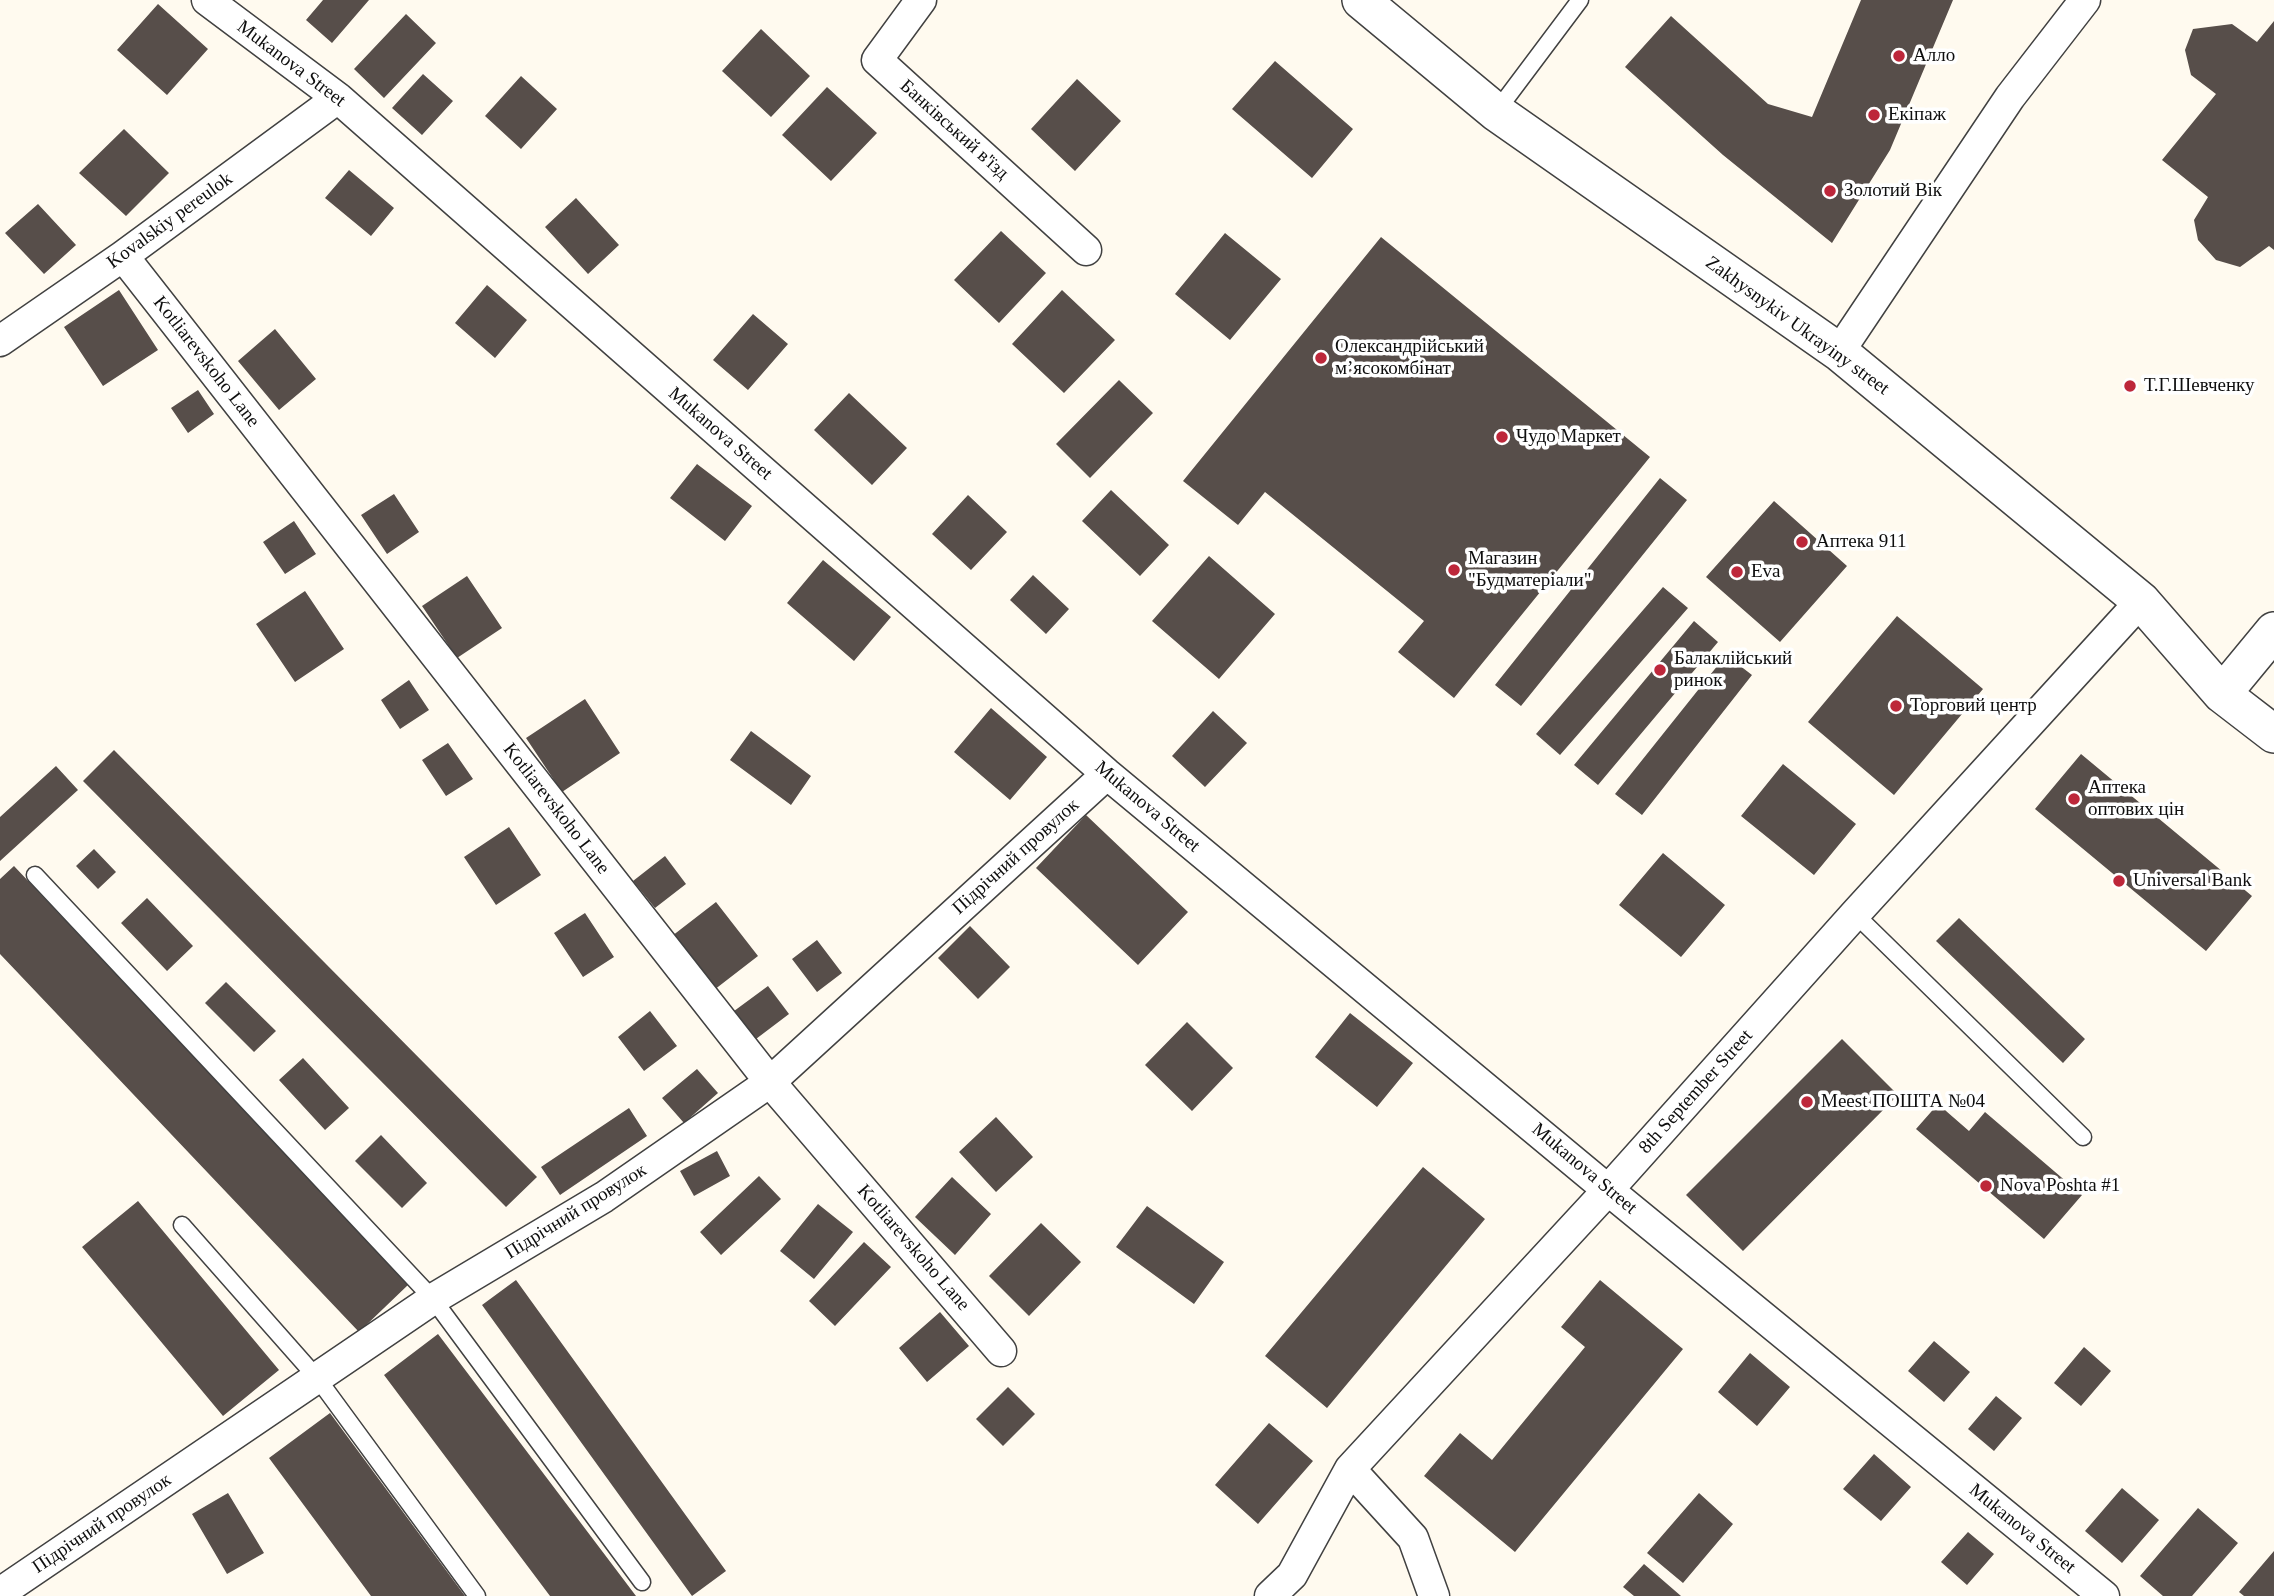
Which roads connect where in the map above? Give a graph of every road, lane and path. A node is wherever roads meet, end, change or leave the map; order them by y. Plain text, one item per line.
1 (207, 0) edge
2 (921, 0) edge
3 (1361, 0) edge
4 (1580, 0) edge
5 (2085, 0) edge
6 (338, 98) junction
7 (1496, 112) junction
8 (1086, 250) dead end
9 (123, 256) junction
10 (0, 341) edge
11 (1839, 352) junction
12 (2141, 601) junction
13 (2274, 631) edge
14 (2222, 694) junction
15 (2274, 734) edge
16 (1107, 774) junction
17 (35, 875) dead end
18 (1855, 914) junction
19 (770, 1082) junction
20 (2083, 1137) dead end
21 (1608, 1190) junction
22 (181, 1225) dead end
23 (433, 1299) junction
24 (1001, 1350) dead end
25 (318, 1379) junction
26 (1350, 1469) junction
27 (642, 1582) dead end
28 (1295, 1585) edge
29 (0, 1593) edge
30 (477, 1596) edge
31 (1270, 1596) edge
32 (1434, 1596) edge
33 (2104, 1596) edge

1 - 6 street, Mukanova Street
2 - 8 street, Банківський в'їзд
3 - 7 street, Zakhysnykiv Ukrayiny street
4 - 7 lane
5 - 11 street
6 - 9 street, Kovalskiy pereulok
6 - 16 street, Mukanova Street
7 - 11 street, Zakhysnykiv Ukrayiny street
9 - 10 street, Kovalskiy pereulok
9 - 19 street, Kotliarevskoho Lane
11 - 12 street, Zakhysnykiv Ukrayiny street
12 - 14 street, Zakhysnykiv Ukrayiny street
12 - 18 street, 8th September Street
13 - 14 street
14 - 15 street, Zakhysnykiv Ukrayiny street
16 - 19 street, Підрічний провулок
16 - 21 street, Mukanova Street
17 - 23 lane
18 - 20 lane
18 - 21 street, 8th September Street
19 - 23 street, Підрічний провулок
19 - 24 street, Kotliarevskoho Lane
21 - 26 street, 8th September Street
21 - 33 street, Mukanova Street
22 - 25 lane
23 - 25 street, Підрічний провулок
23 - 27 lane
25 - 29 street, Підрічний провулок
25 - 30 lane
26 - 28 street, 8th September Street
26 - 32 street
28 - 31 street, 8th September Street

